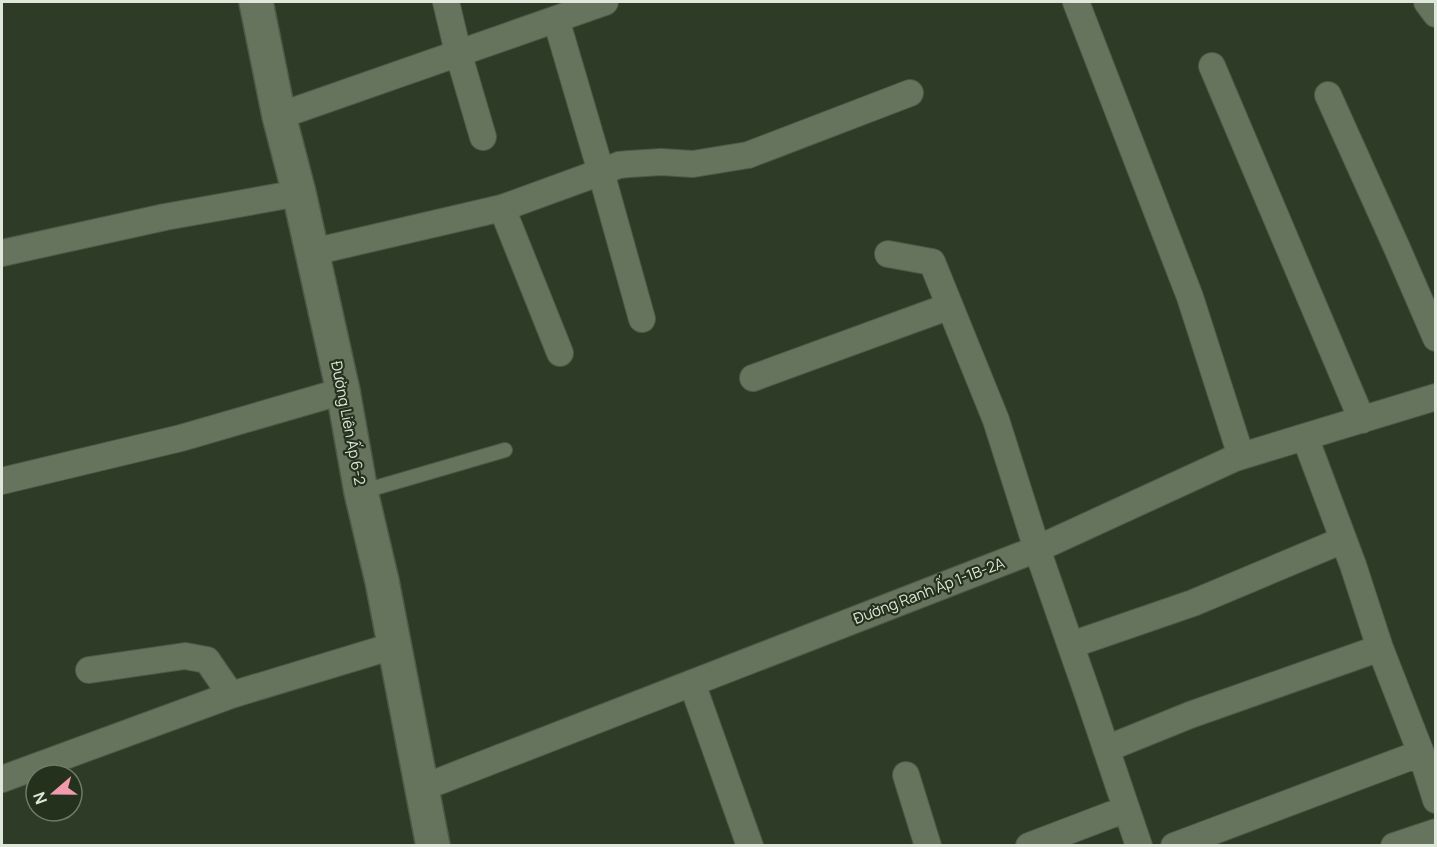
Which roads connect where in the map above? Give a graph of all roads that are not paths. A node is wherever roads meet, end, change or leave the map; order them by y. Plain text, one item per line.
1 (256, 2) edge
2 (446, 2) edge
3 (605, 2) edge
4 (1076, 2) edge
5 (1427, 2) edge
6 (1436, 14) edge
7 (556, 18) junction
8 (459, 52) junction
9 (1212, 66) dead end
10 (910, 93) dead end
11 (1328, 95) dead end
12 (279, 116) junction
13 (483, 136) dead end
14 (601, 172) junction
15 (299, 193) junction
16 (502, 208) junction
17 (313, 252) junction
18 (2, 253) edge
19 (888, 255) dead end
20 (950, 306) junction
21 (642, 319) dead end
22 (1436, 338) edge
23 (560, 353) dead end
24 (753, 378) dead end
25 (343, 391) junction
26 (1436, 397) edge
27 (1362, 420) junction
28 (1305, 437) junction
29 (505, 450) dead end
30 (1241, 456) junction
31 (2, 481) edge
32 (361, 492) junction
33 (1343, 540) junction
34 (1037, 549) junction
35 (1071, 645) junction
36 (393, 646) junction
37 (1380, 648) junction
38 (89, 670) dead end
39 (692, 683) junction
40 (231, 696) junction
41 (1106, 749) junction
42 (1420, 753) junction
43 (906, 775) dead end
44 (2, 779) edge
45 (422, 788) junction
46 (1436, 800) edge
47 (1126, 809) junction
48 (1436, 832) edge
49 (433, 846) edge
50 (750, 846) edge
51 (928, 846) edge
52 (1029, 846) edge
53 (1139, 846) edge
54 (1174, 846) edge
55 (1394, 846) edge

1 - 12 street, Đường Liên Ấp 6-2
2 - 8 street
3 - 7 street
4 - 30 street
5 - 6 street
7 - 8 street
7 - 14 street
8 - 12 street
8 - 13 street
9 - 27 street
10 - 14 street
11 - 22 street
12 - 15 street, Đường Liên Ấp 6-2
14 - 16 street
14 - 21 street
15 - 17 street, Đường Liên Ấp 6-2
15 - 18 street
16 - 17 street
16 - 23 street
17 - 25 street, Đường Liên Ấp 6-2
19 - 20 street
20 - 24 street
20 - 34 street
25 - 31 street
25 - 32 street, Đường Liên Ấp 6-2
26 - 27 street, Đường Ranh Ấp 1-1B-2A
27 - 28 street, Đường Ranh Ấp 1-1B-2A
28 - 30 street, Đường Ranh Ấp 1-1B-2A
28 - 33 street
29 - 32 lane
30 - 34 street, Đường Ranh Ấp 1-1B-2A
32 - 36 street, Đường Liên Ấp 6-2
33 - 35 street
33 - 37 street
34 - 35 street
34 - 39 street, Đường Ranh Ấp 1-1B-2A
35 - 41 street
36 - 40 street
36 - 45 street, Đường Liên Ấp 6-2
37 - 41 street
37 - 42 street
38 - 40 street
39 - 45 street, Đường Ranh Ấp 1-1B-2A
39 - 50 street
40 - 44 street
41 - 47 street
42 - 46 street
42 - 54 street
43 - 51 street
45 - 49 street, Đường Liên Ấp 6-2
47 - 52 street
47 - 53 street
48 - 55 street

